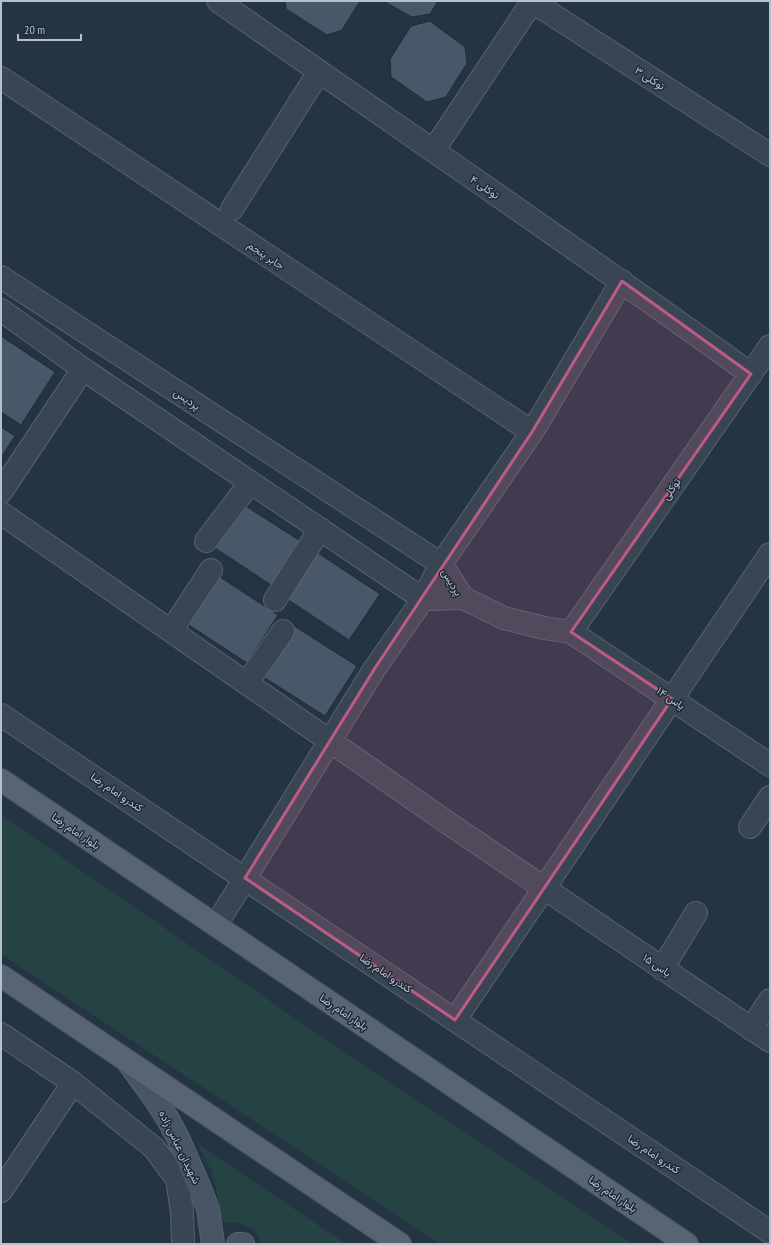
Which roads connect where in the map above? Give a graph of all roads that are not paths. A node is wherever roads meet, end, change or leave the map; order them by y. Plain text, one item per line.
1 (218, 1) edge
2 (531, 1) edge
3 (319, 72) junction
4 (1, 78) edge
5 (433, 151) junction
6 (770, 155) edge
7 (232, 209) dead end
8 (1, 277) edge
9 (622, 281) junction
10 (1, 310) edge
11 (770, 346) edge
12 (83, 369) junction
13 (751, 374) junction
14 (532, 432) junction
15 (250, 483) junction
16 (1, 492) edge
17 (1, 513) edge
18 (320, 529) junction
19 (206, 541) dead end
20 (770, 554) edge
21 (441, 564) junction
22 (211, 570) dead end
23 (463, 598) junction
24 (423, 599) junction
25 (275, 600) dead end
26 (170, 631) junction
27 (283, 631) dead end
28 (571, 632) junction
29 (247, 683) junction
30 (672, 699) junction
31 (1, 714) edge
32 (329, 741) junction
33 (770, 765) edge
34 (1, 780) edge
35 (770, 797) edge
36 (750, 827) dead end
37 (244, 878) junction
38 (544, 889) junction
39 (696, 913) dead end
40 (216, 925) junction
41 (662, 969) junction
42 (1, 976) edge
43 (770, 1000) edge
44 (455, 1020) junction
45 (751, 1029) junction
46 (1, 1034) edge
47 (770, 1041) edge
48 (126, 1059) junction
49 (73, 1083) junction
50 (1, 1191) edge
51 (657, 1223) junction
52 (770, 1232) edge
53 (183, 1244) edge
54 (213, 1244) edge
55 (238, 1244) edge
56 (243, 1244) edge
57 (400, 1244) edge
58 (679, 1244) edge
59 (688, 1244) edge

1 - 3 street, توکلی ۴
2 - 5 street
2 - 6 street, توکلی ۳
3 - 5 street, توکلی ۴
3 - 7 street
4 - 14 street, جابر پنجم
5 - 9 street, توکلی ۴
8 - 21 street, پردیس
9 - 13 street, توکلی ۴
9 - 14 street
10 - 12 street
11 - 13 street, توکلی
12 - 15 street
12 - 16 street
13 - 28 street, توکلی
14 - 21 street
15 - 18 street
15 - 19 street
17 - 26 street, یاس ۱۵
18 - 24 street
18 - 25 street
20 - 30 street
21 - 23 street, پردیس
21 - 24 street
22 - 26 street
23 - 24 street, پردیس
23 - 28 street
24 - 32 street
26 - 29 street, یاس ۱۵
27 - 29 street
28 - 30 street, یاس ۱۴
29 - 32 street, یاس ۱۵
30 - 33 street, یاس ۱۴
30 - 38 street
31 - 37 street, کندرو امام رضا
32 - 37 street
32 - 38 street, یاس ۱۵
34 - 40 main road, بلوار امام رضا
35 - 36 street
37 - 40 street
37 - 44 street, کندرو امام رضا
38 - 41 street, یاس ۱۵
38 - 44 street
39 - 41 street
40 - 51 main road, بلوار امام رضا
41 - 45 street, یاس ۱۵
42 - 48 main road
43 - 45 street
44 - 52 street, کندرو امام رضا
45 - 47 street, یاس ۱۵
46 - 49 street
48 - 54 main road, شهیدان عباس زاده
48 - 57 main road
49 - 50 street
49 - 53 street
51 - 58 main road
51 - 59 main road, بلوار امام رضا
55 - 56 main road

